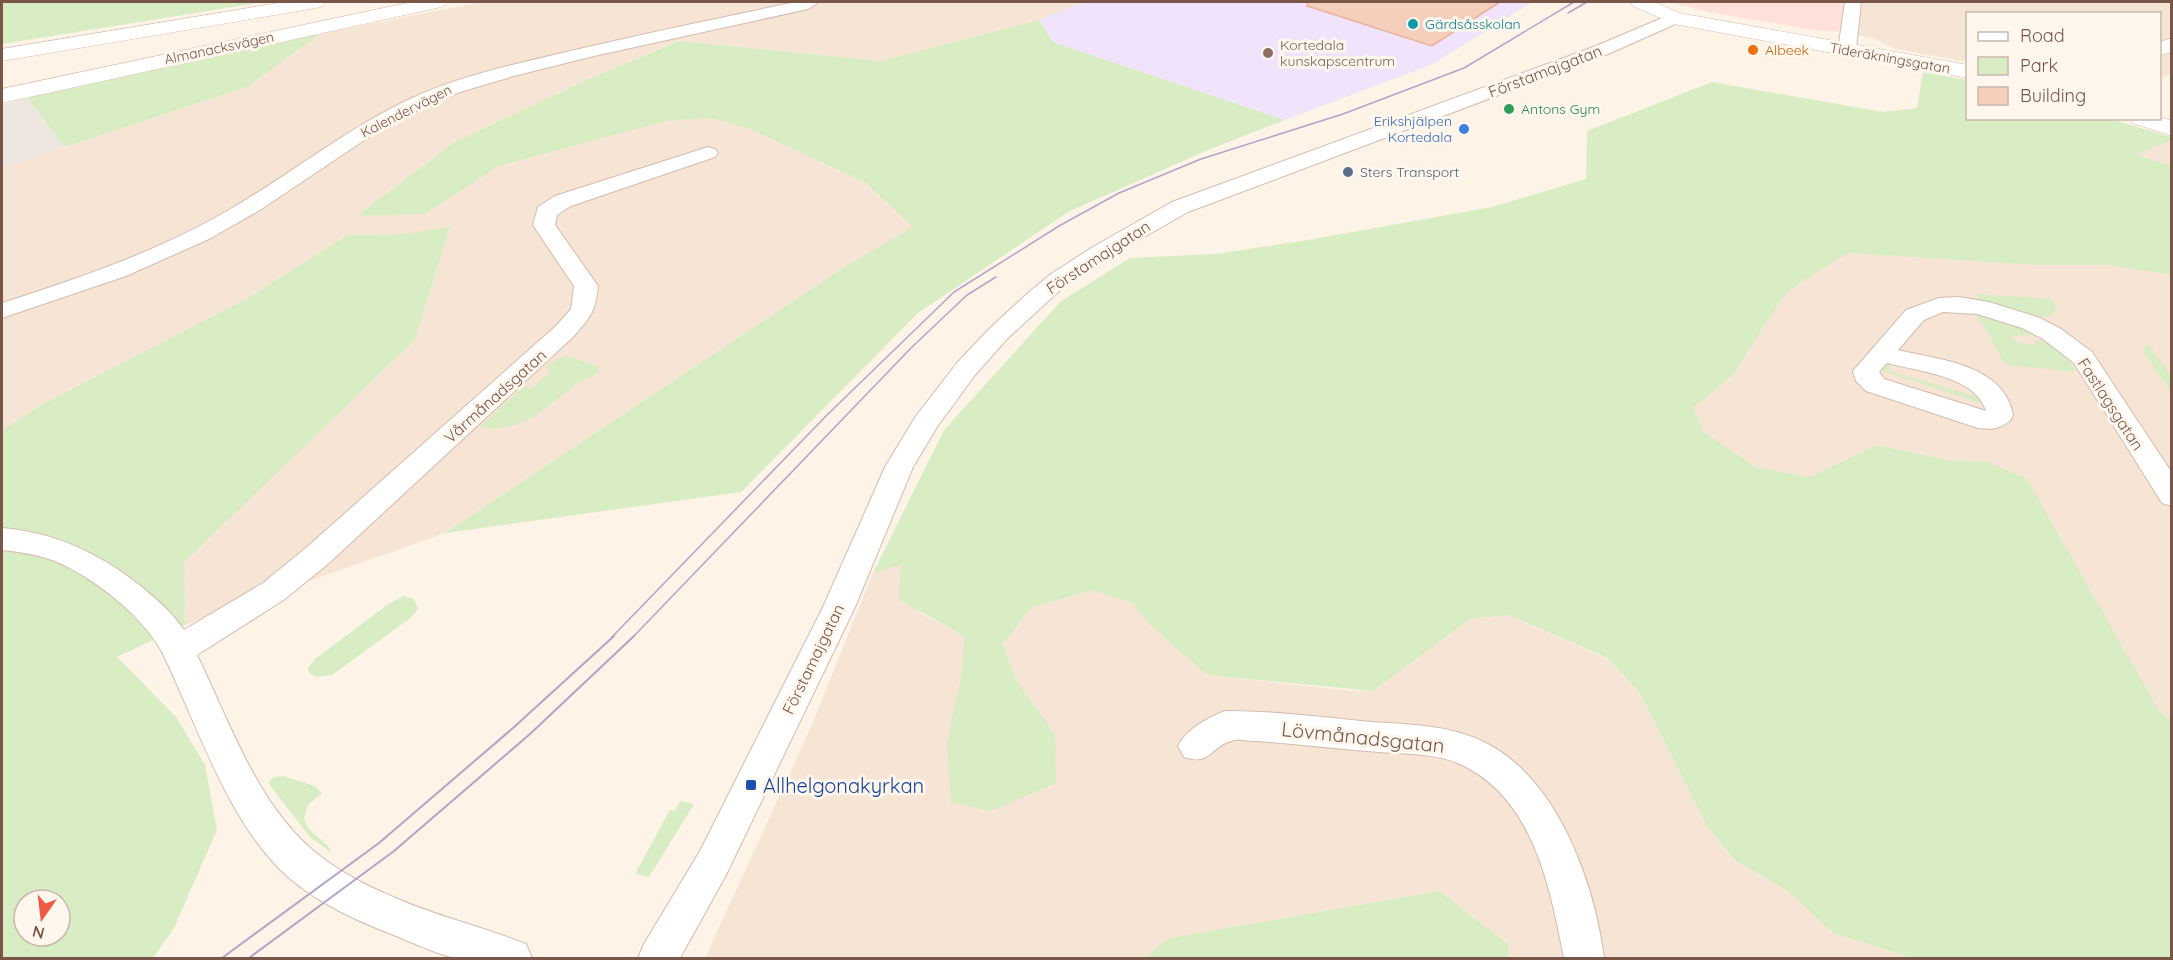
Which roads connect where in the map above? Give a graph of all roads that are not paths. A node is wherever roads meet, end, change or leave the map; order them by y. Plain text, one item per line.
1 (316, 2) edge
2 (437, 2) edge
3 (1640, 2) edge
4 (1853, 2) edge
5 (808, 4) dead end
6 (1674, 18) junction
7 (1848, 50) junction
8 (2, 55) edge
9 (1966, 72) edge
10 (2, 96) edge
11 (2146, 120) edge
12 (2172, 129) edge
13 (708, 153) dead end
14 (2, 311) edge
15 (1881, 354) dead end
16 (2172, 496) edge
17 (2, 539) edge
18 (178, 650) junction
19 (1196, 746) dead end
20 (512, 958) edge
21 (658, 958) edge
22 (1584, 958) edge

1 - 8 main road, Almanacksvägen
2 - 10 main road, Almanacksvägen
3 - 6 main road, Tideräkningsgatan
4 - 7 street
5 - 14 street, Kalendervägen
6 - 7 main road, Tideräkningsgatan
6 - 21 street, Förstamajgatan
7 - 9 main road, Tideräkningsgatan
11 - 12 main road
13 - 18 street, Vårmånadsgatan
15 - 16 street, Fastlagsgatan
17 - 18 street
18 - 20 street
19 - 22 street, Lövmånadsgatan

